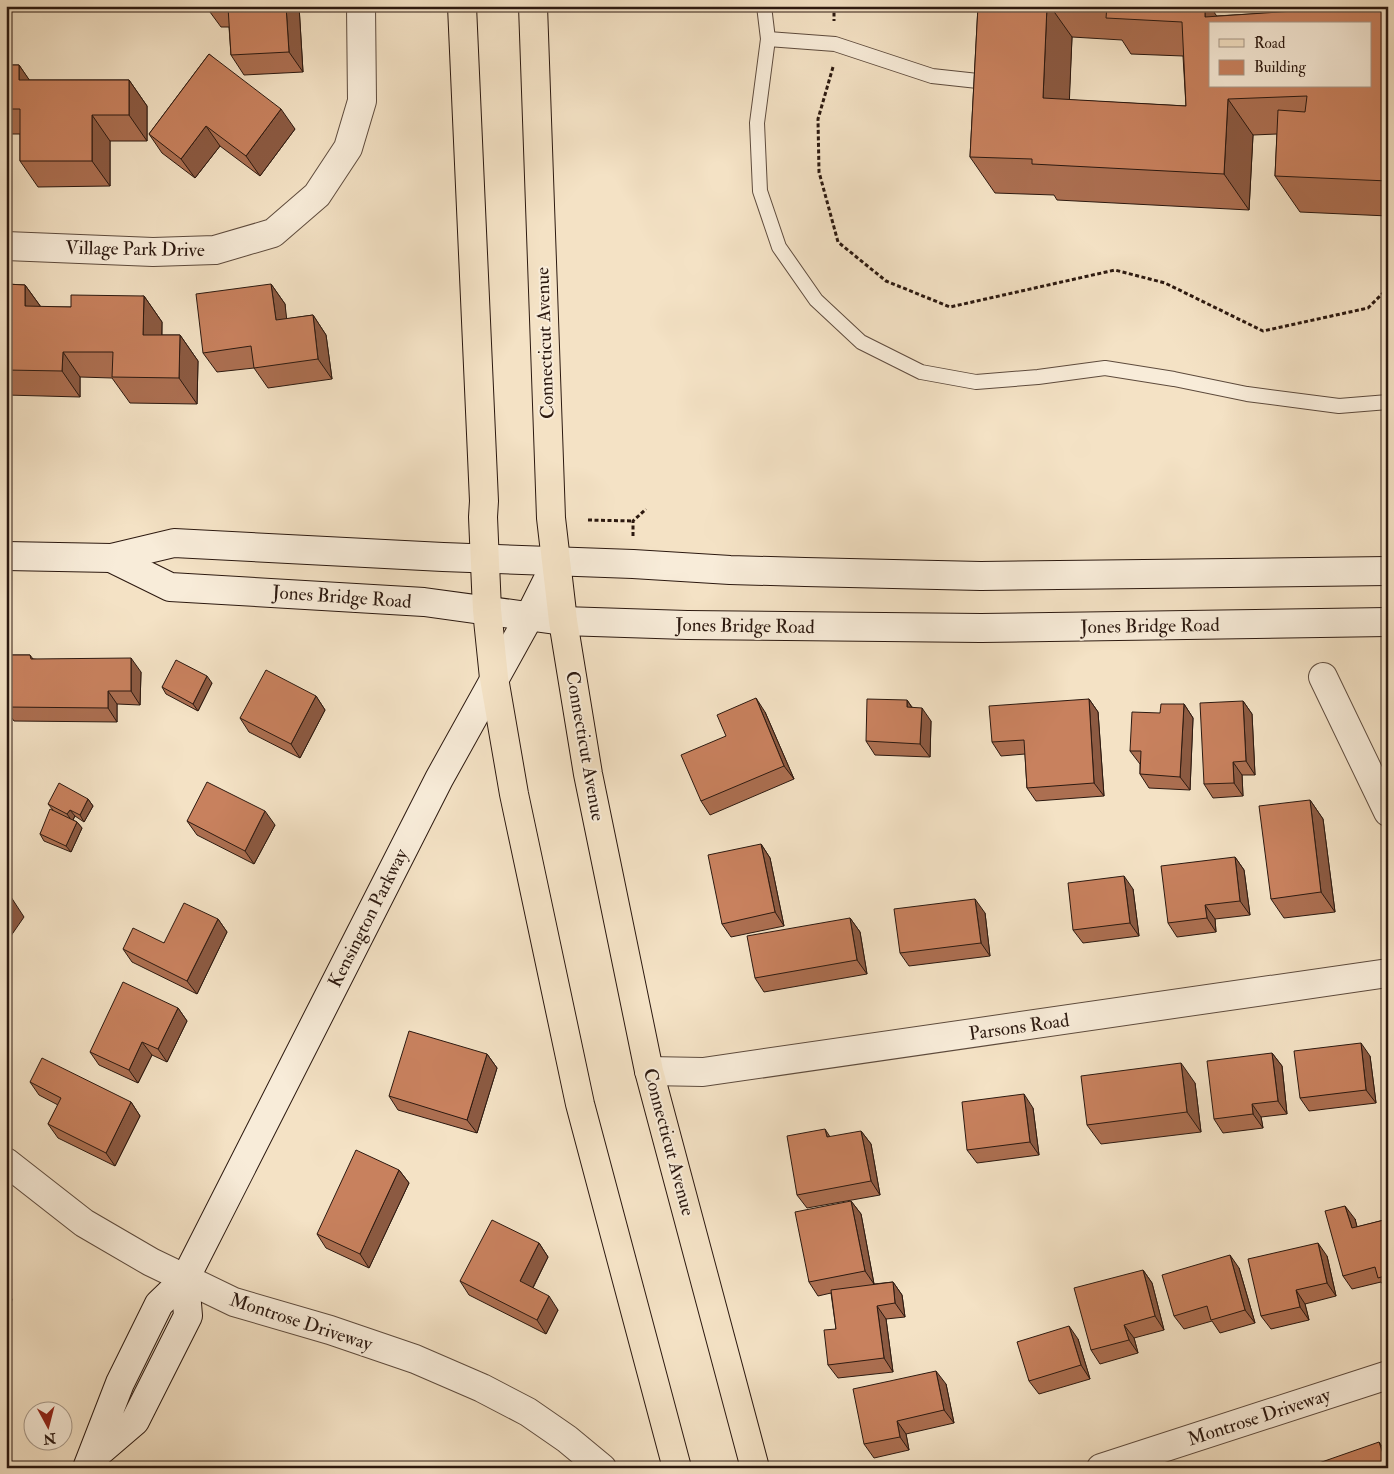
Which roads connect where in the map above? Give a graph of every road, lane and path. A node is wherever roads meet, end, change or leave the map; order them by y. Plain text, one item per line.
1 (361, 6) edge
2 (462, 6) edge
3 (533, 6) edge
4 (764, 6) edge
5 (834, 6) edge
6 (768, 39) junction
7 (835, 44) junction
8 (987, 82) edge
9 (6, 246) edge
10 (1388, 288) edge
11 (1388, 402) edge
12 (646, 509) dead end
13 (588, 520) dead end
14 (633, 521) junction
15 (633, 539) dead end
16 (6, 556) edge
17 (111, 558) junction
18 (486, 559) junction
19 (557, 561) junction
20 (1388, 571) edge
21 (487, 610) junction
22 (529, 617) junction
23 (562, 621) junction
24 (1388, 622) edge
25 (1323, 677) dead end
26 (494, 678) junction
27 (1388, 812) edge
28 (1388, 973) edge
29 (649, 1071) junction
30 (6, 1162) edge
31 (185, 1279) junction
32 (1388, 1375) edge
33 (88, 1464) edge
34 (602, 1468) edge
35 (677, 1468) edge
36 (756, 1468) edge
37 (1101, 1468) edge

1 - 9 street, Village Park Drive
2 - 18 main road
3 - 19 main road, Connecticut Avenue
4 - 6 lane
5 - 7 path
6 - 7 lane
6 - 11 lane
7 - 8 lane
7 - 10 path
12 - 14 path
13 - 14 path
14 - 15 path
16 - 17 street, Jones Bridge Road
17 - 18 street, Jones Bridge Road
17 - 21 street, Jones Bridge Road
18 - 19 street, Jones Bridge Road
18 - 21 main road
19 - 20 street, Jones Bridge Road
19 - 22 street, Kensington Parkway
19 - 23 main road, Connecticut Avenue
21 - 22 street, Jones Bridge Road
21 - 26 main road
22 - 23 street, Jones Bridge Road
22 - 26 street, Kensington Parkway
23 - 24 street, Jones Bridge Road
23 - 29 main road, Connecticut Avenue
25 - 27 street
26 - 31 street, Kensington Parkway
26 - 35 main road
28 - 29 street, Parsons Road
29 - 36 main road, Connecticut Avenue
30 - 31 street, Montrose Driveway
31 - 33 street
31 - 34 street, Montrose Driveway
32 - 37 street, Montrose Driveway

